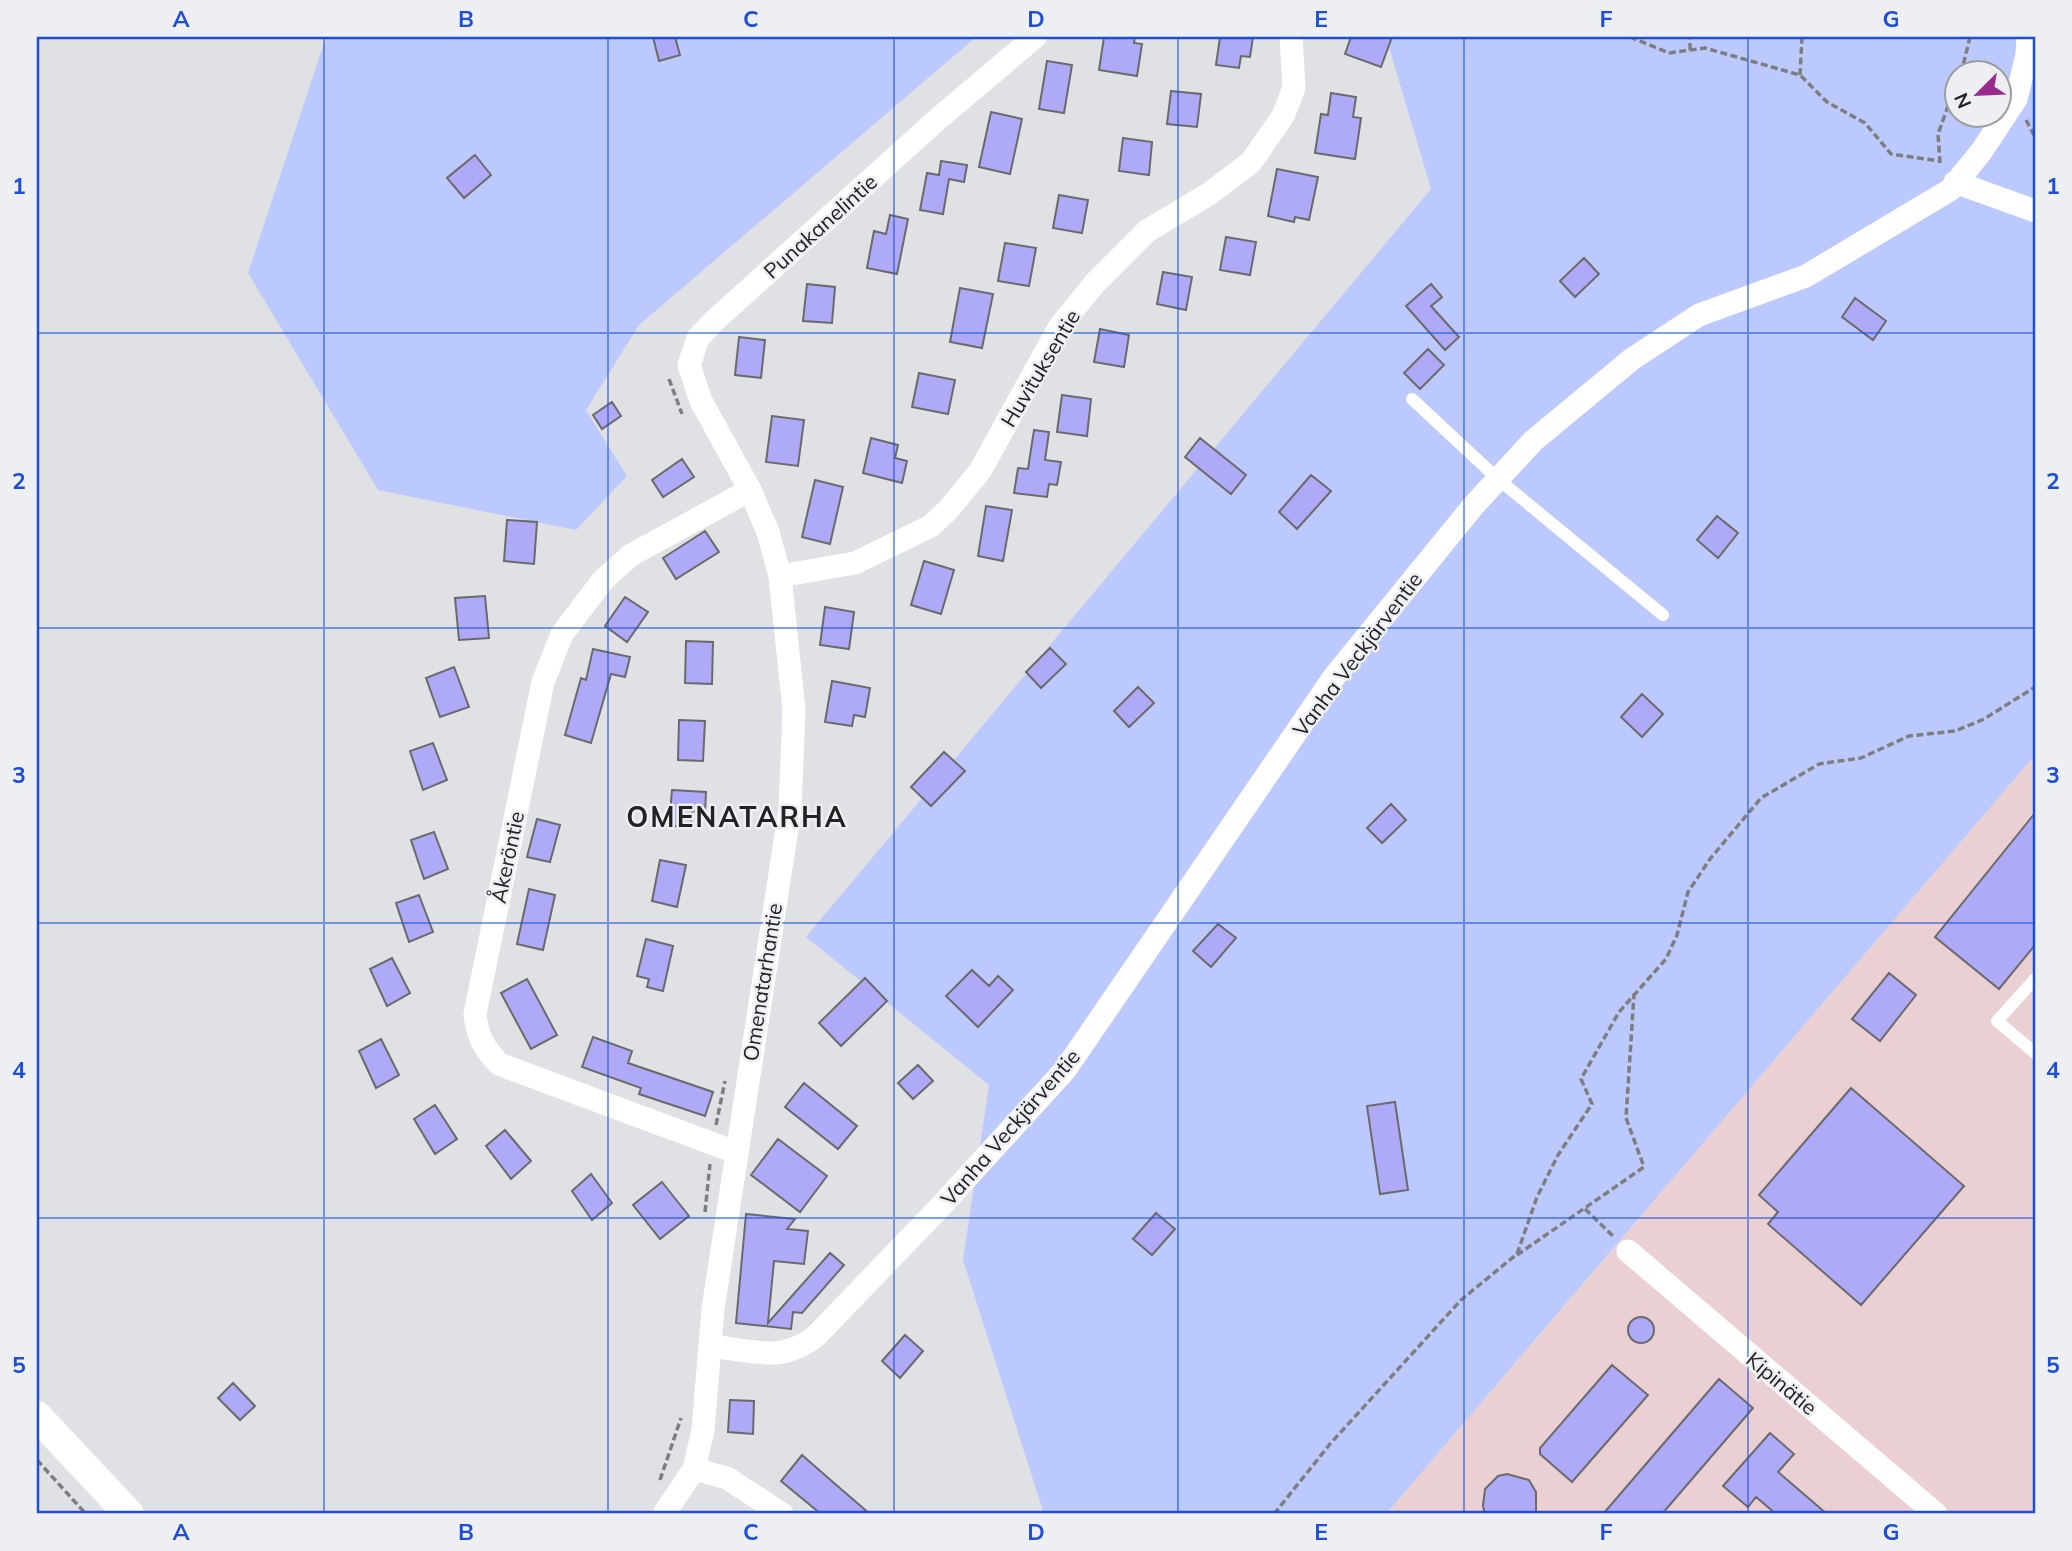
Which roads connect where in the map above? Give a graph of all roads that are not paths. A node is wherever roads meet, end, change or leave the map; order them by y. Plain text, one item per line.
1 (1035, 37) edge
2 (1291, 37) edge
3 (2028, 37) edge
4 (1955, 182) junction
5 (2035, 211) edge
6 (1412, 398) dead end
7 (728, 449) joint
8 (1498, 479) junction
9 (750, 490) junction
10 (780, 576) junction
11 (1664, 615) dead end
12 (2035, 979) edge
13 (2035, 1053) edge
14 (736, 1152) junction
15 (1628, 1251) road end
16 (710, 1346) junction
17 (37, 1416) edge
18 (694, 1469) junction
19 (129, 1514) edge
20 (664, 1514) edge
21 (782, 1514) edge
22 (1936, 1514) edge

1 - 7 street, Punakanelintie
2 - 10 street, Huvituksentie
3 - 4 street, Vanha Veckjärventie
4 - 5 street
4 - 8 street, Vanha Veckjärventie
6 - 8 lane
7 - 9 street, Omenatarhantie
8 - 11 lane
8 - 16 street, Vanha Veckjärventie
9 - 10 street, Omenatarhantie
9 - 14 street, Åkeröntie
10 - 14 street, Omenatarhantie
12 - 13 lane
14 - 16 street, Omenatarhantie
15 - 22 street, Kipinätie
16 - 18 street, Omenatarhantie
17 - 19 street
18 - 20 street, Omenatarhantie
18 - 21 street

